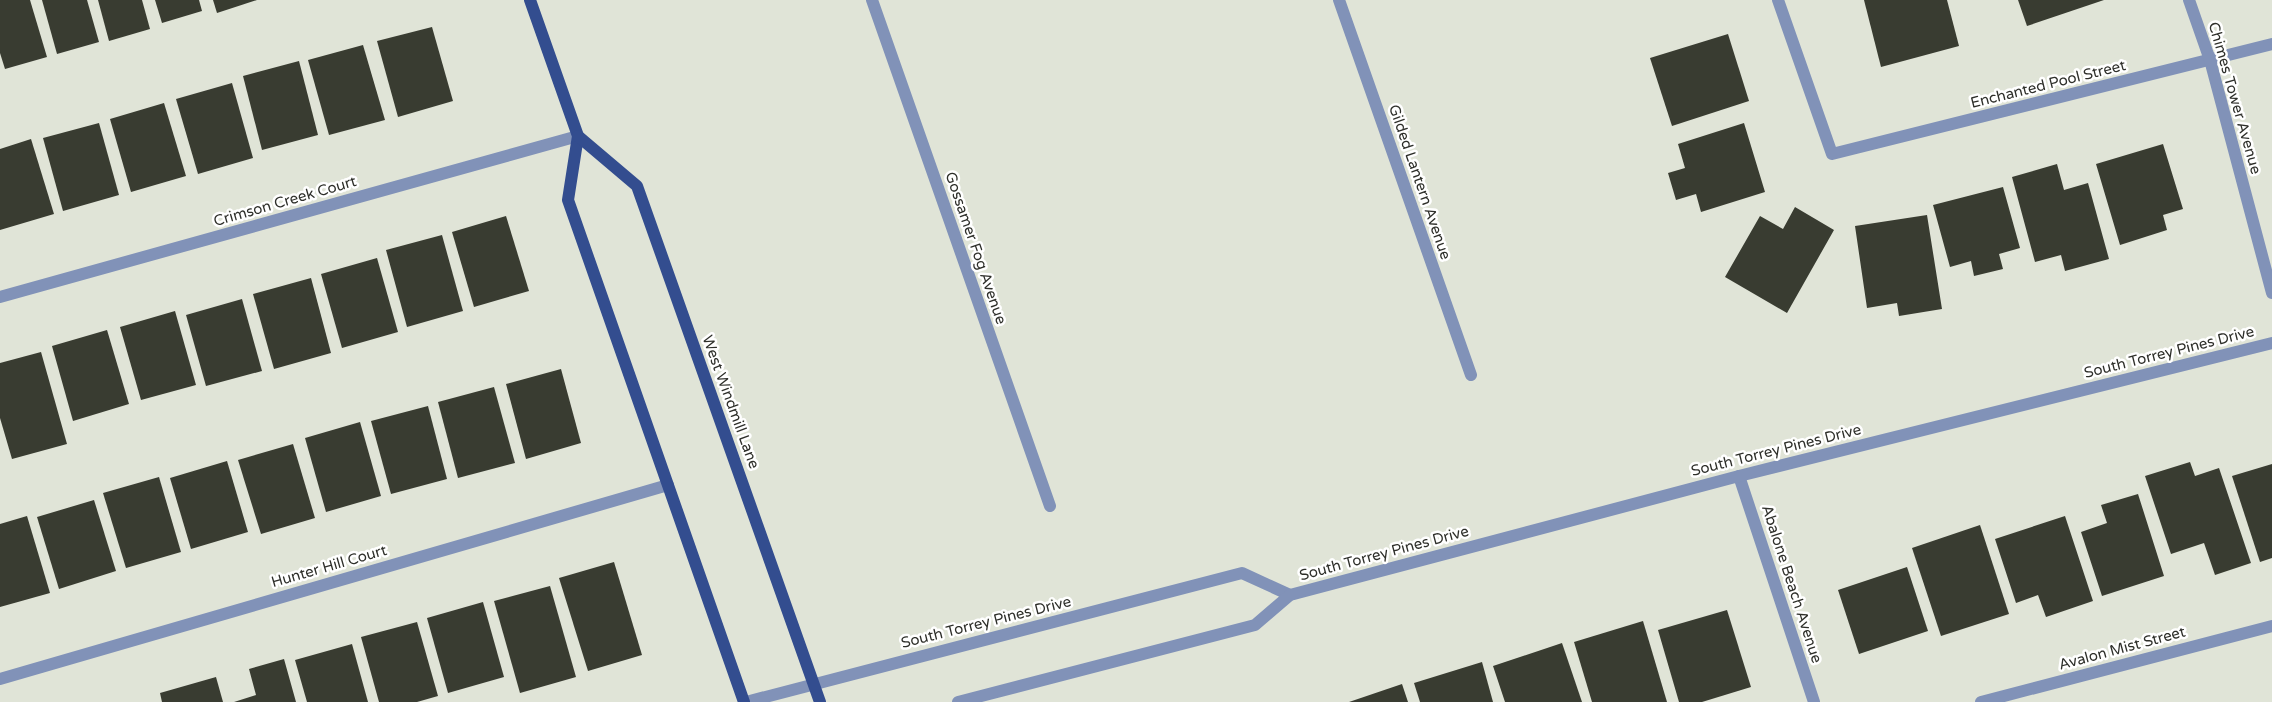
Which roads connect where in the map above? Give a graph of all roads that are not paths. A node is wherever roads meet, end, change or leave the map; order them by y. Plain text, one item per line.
1 (530, 0) edge
2 (872, 0) edge
3 (1339, 0) edge
4 (1778, 0) edge
5 (2190, 0) edge
6 (2272, 44) edge
7 (2210, 60) junction
8 (578, 136) junction
9 (2272, 293) edge
10 (0, 297) edge
11 (2272, 343) edge
12 (1471, 375) dead end
13 (1740, 476) junction
14 (668, 485) junction
15 (1050, 506) dead end
16 (1290, 595) junction
17 (2272, 626) edge
18 (0, 679) edge
19 (813, 683) junction
20 (745, 702) edge
21 (820, 702) edge
22 (958, 702) edge
23 (1814, 702) edge
24 (1981, 702) edge

1 - 8 main road
2 - 15 street, Gossamer Fog Avenue
3 - 12 street, Gilded Lantern Avenue
4 - 7 street, Enchanted Pool Street
5 - 7 street, Chimes Tower Avenue
6 - 7 street, Enchanted Pool Street
7 - 9 street, Chimes Tower Avenue
8 - 10 street, Crimson Creek Court
8 - 14 main road
8 - 19 main road, West Windmill Lane
11 - 13 street, South Torrey Pines Drive
13 - 16 street, South Torrey Pines Drive
13 - 23 street, Abalone Beach Avenue
14 - 18 street, Hunter Hill Court
14 - 20 main road
16 - 19 street, South Torrey Pines Drive
16 - 22 street, South Torrey Pines Drive
17 - 24 street, Avalon Mist Street
19 - 20 street, South Torrey Pines Drive
19 - 21 main road, West Windmill Lane

